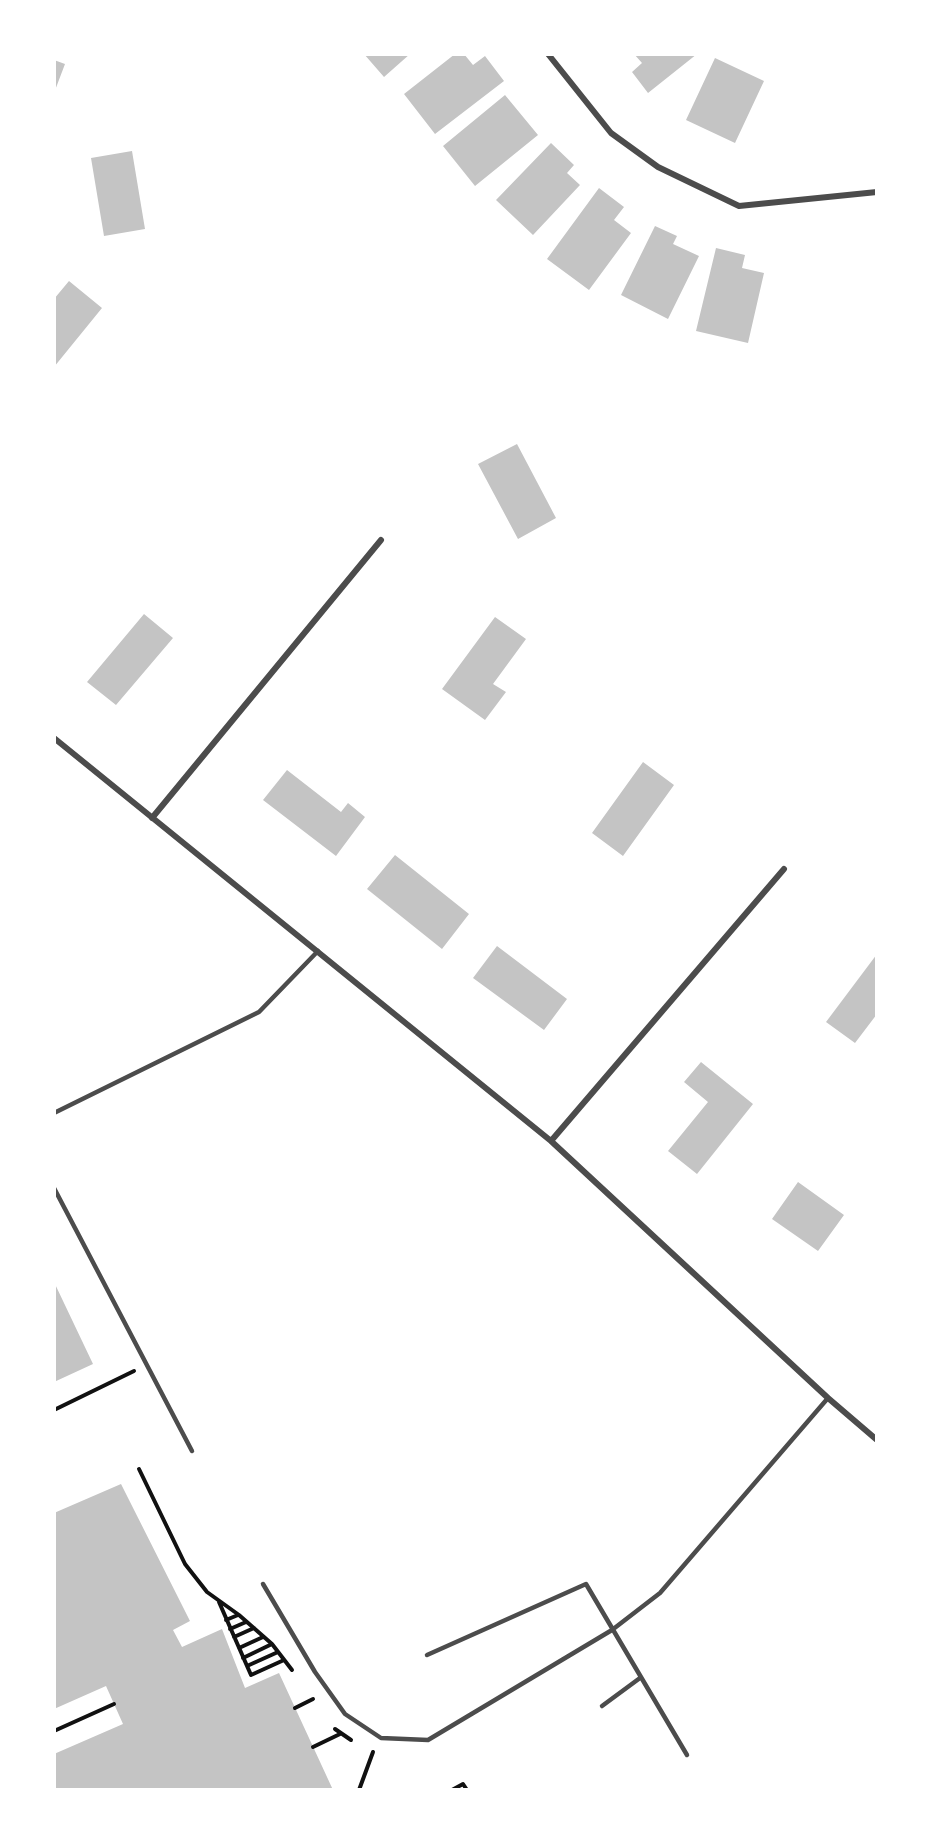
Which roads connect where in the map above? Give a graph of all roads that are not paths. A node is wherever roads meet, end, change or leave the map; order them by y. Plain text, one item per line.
1 (548, 54) edge
2 (877, 192) edge
3 (381, 540) dead end
4 (54, 738) edge
5 (152, 818) junction
6 (784, 869) dead end
7 (318, 951) junction
8 (54, 1113) edge
9 (551, 1141) junction
10 (54, 1188) edge
11 (828, 1398) junction
12 (877, 1440) edge
13 (192, 1451) dead end
14 (262, 1584) dead end
15 (612, 1630) junction
16 (427, 1655) dead end
17 (640, 1678) junction
18 (602, 1706) dead end
19 (687, 1755) dead end

1 - 2 street
3 - 5 street
4 - 5 street
5 - 7 street
6 - 9 street
7 - 8 lane
7 - 9 street
9 - 11 street
10 - 13 lane
11 - 12 street
11 - 15 lane
14 - 15 lane
15 - 16 lane
15 - 17 lane
17 - 18 lane
17 - 19 lane

